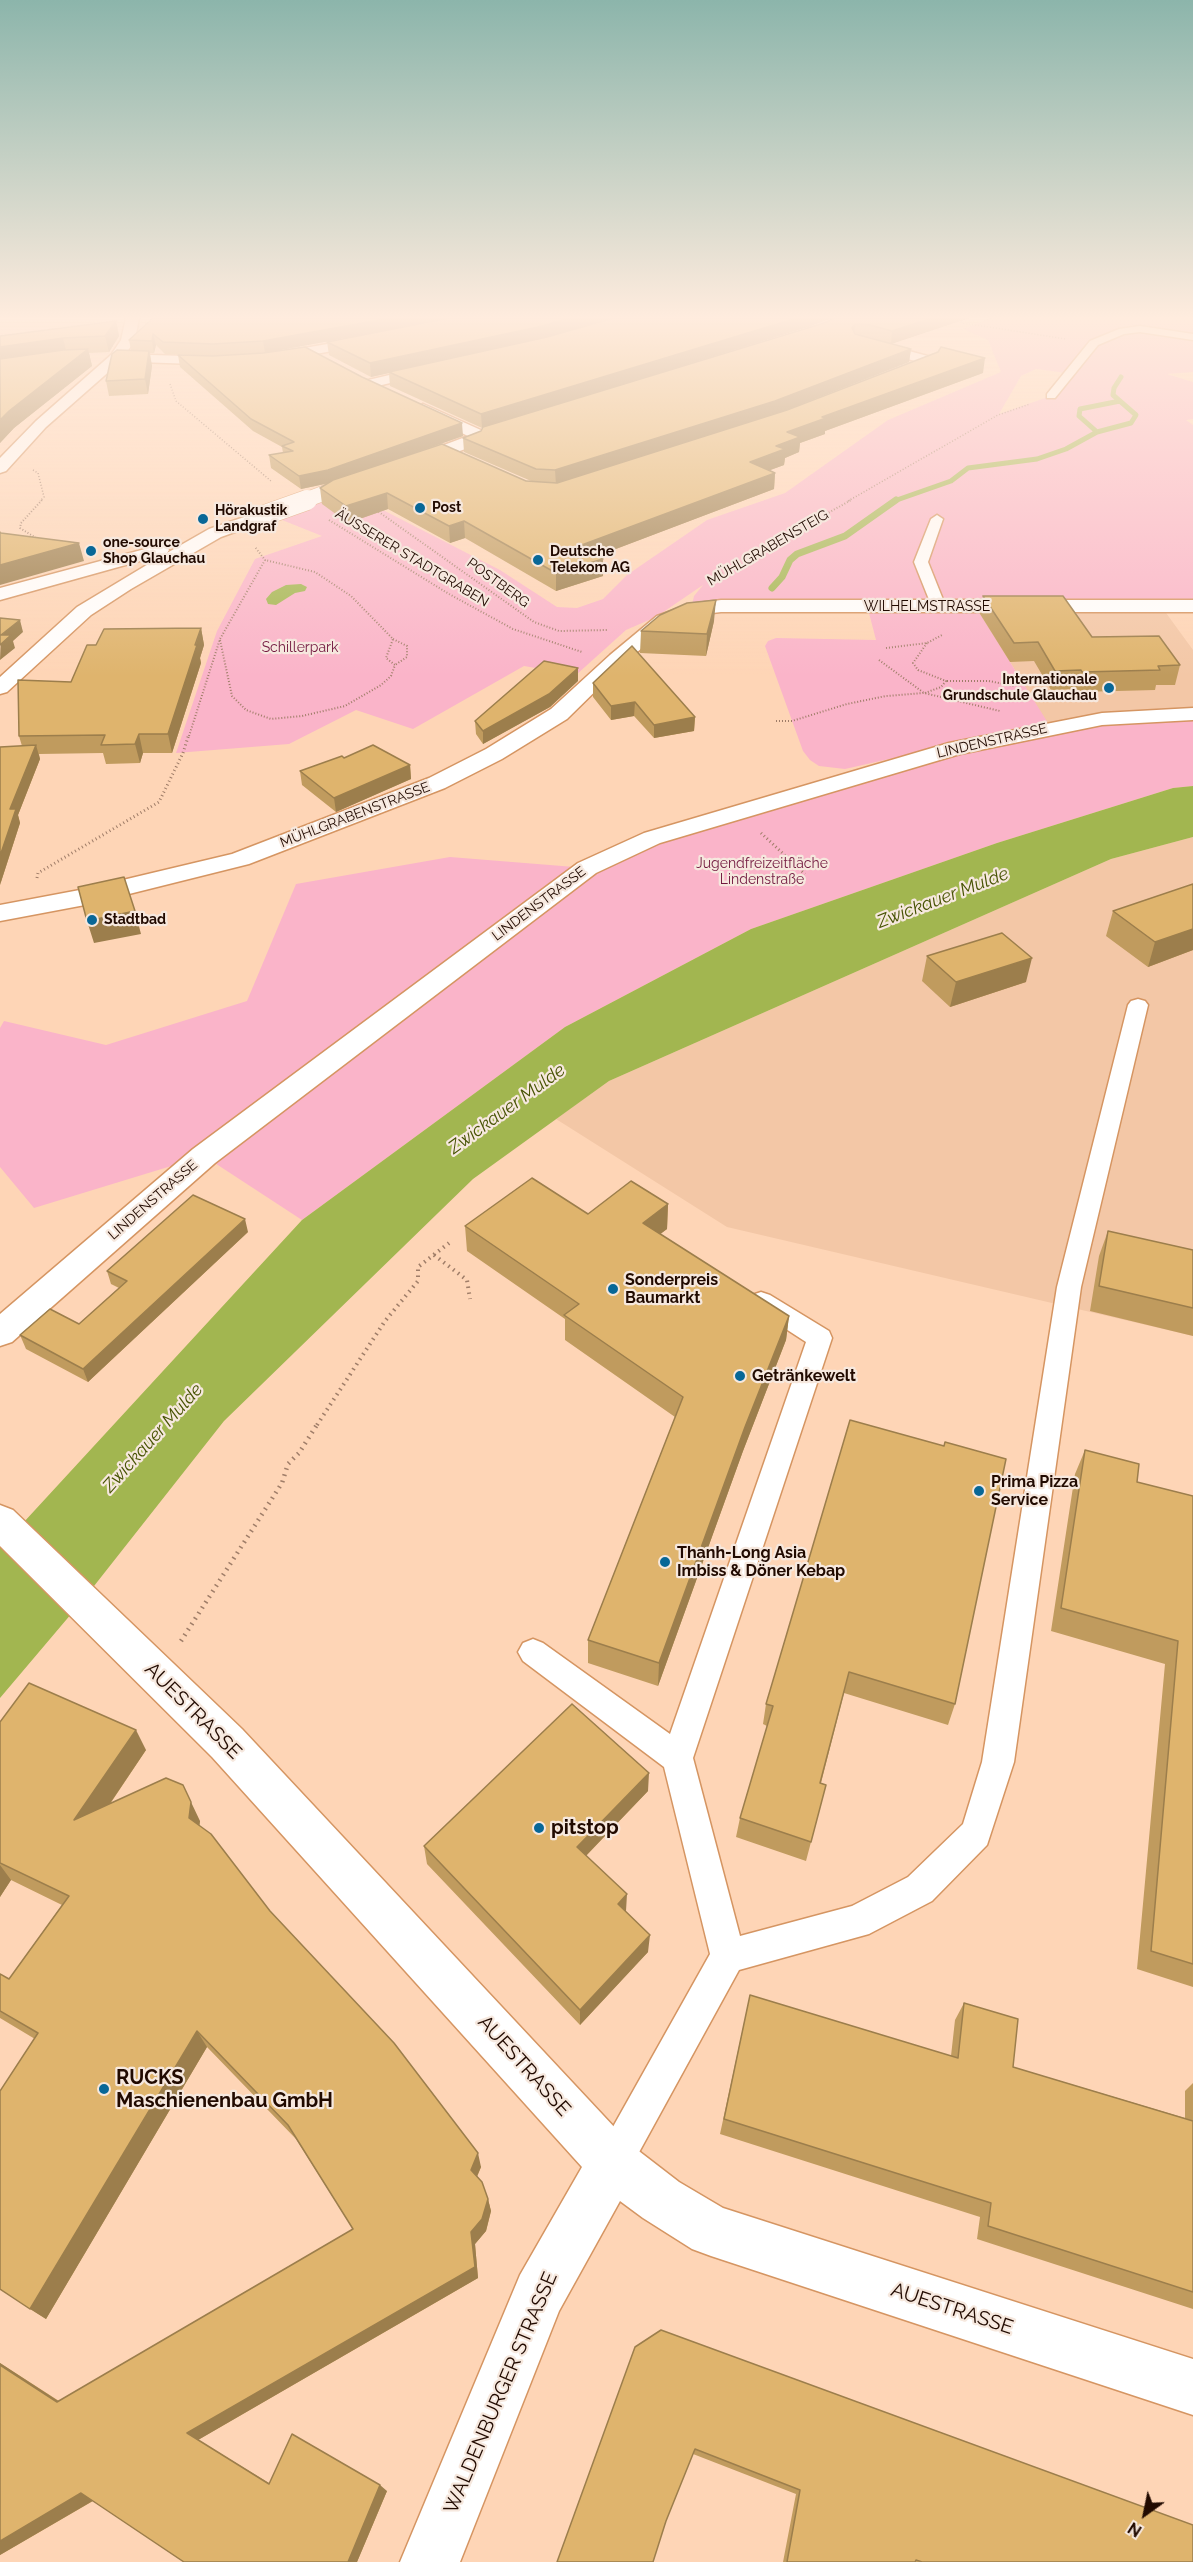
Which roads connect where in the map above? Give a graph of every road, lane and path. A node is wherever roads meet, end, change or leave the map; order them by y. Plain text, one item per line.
1 (29, 438) edge
2 (220, 438) edge
3 (476, 438) edge
4 (959, 438) edge
5 (443, 451) junction
6 (463, 460) edge
7 (2, 467) edge
8 (389, 470) edge
9 (273, 482) dead end
10 (333, 490) joint
11 (321, 515) dead end
12 (937, 519) dead end
13 (215, 533) junction
14 (36, 539) edge
15 (249, 539) dead end
16 (265, 560) junction
17 (0, 594) edge
18 (1193, 606) edge
19 (939, 607) junction
20 (691, 610) junction
21 (664, 621) junction
22 (220, 639) junction
23 (393, 639) junction
24 (927, 643) dead end
25 (617, 659) junction
26 (879, 660) dead end
27 (395, 665) junction
28 (946, 681) junction
29 (1014, 686) dead end
30 (0, 688) edge
31 (924, 693) junction
32 (1193, 714) edge
33 (776, 721) dead end
34 (1046, 729) junction
35 (738, 811) junction
36 (805, 874) dead end
37 (35, 906) junction
38 (0, 913) edge
39 (1138, 1005) dead end
40 (449, 1243) dead end
41 (434, 1255) junction
42 (740, 1287) edge
43 (470, 1299) dead end
44 (0, 1333) edge
45 (0, 1521) edge
46 (533, 1652) dead end
47 (159, 1675) junction
48 (677, 1758) junction
49 (728, 1956) junction
50 (613, 2163) junction
51 (1193, 2387) edge
52 (430, 2562) edge

1 - 7 street
2 - 9 path
3 - 5 street
4 - 20 path, MÜHLGRABENSTEIG
5 - 6 street
5 - 8 street
7 - 14 path
10 - 13 street, bridge
10 - 21 path, POSTBERG
11 - 25 path, ÄUSSERER STADTGRABEN
12 - 19 lane
13 - 17 street
13 - 30 street
15 - 16 path
16 - 22 path
16 - 23 path
18 - 19 street, WILHELMSTRASSE
19 - 20 street, WILHELMSTRASSE
20 - 21 street, WILHELMSTRASSE
21 - 25 street, MÜHLGRABENSTRASSE
22 - 27 path
22 - 37 path
23 - 27 path
23 - 27 path
24 - 28 path
25 - 37 street, MÜHLGRABENSTRASSE
26 - 31 path
28 - 29 path
28 - 31 path
31 - 33 path
31 - 34 path
32 - 34 street, LINDENSTRASSE
34 - 35 street, LINDENSTRASSE
35 - 36 path
35 - 44 street, LINDENSTRASSE
37 - 38 street, MÜHLGRABENSTRASSE
39 - 49 lane
40 - 41 path
41 - 43 path
41 - 47 path
42 - 48 lane
45 - 47 street, AUESTRASSE
46 - 48 lane
47 - 50 street, AUESTRASSE
48 - 49 lane
49 - 50 lane
50 - 51 street, AUESTRASSE
50 - 52 street, WALDENBURGER STRASSE

